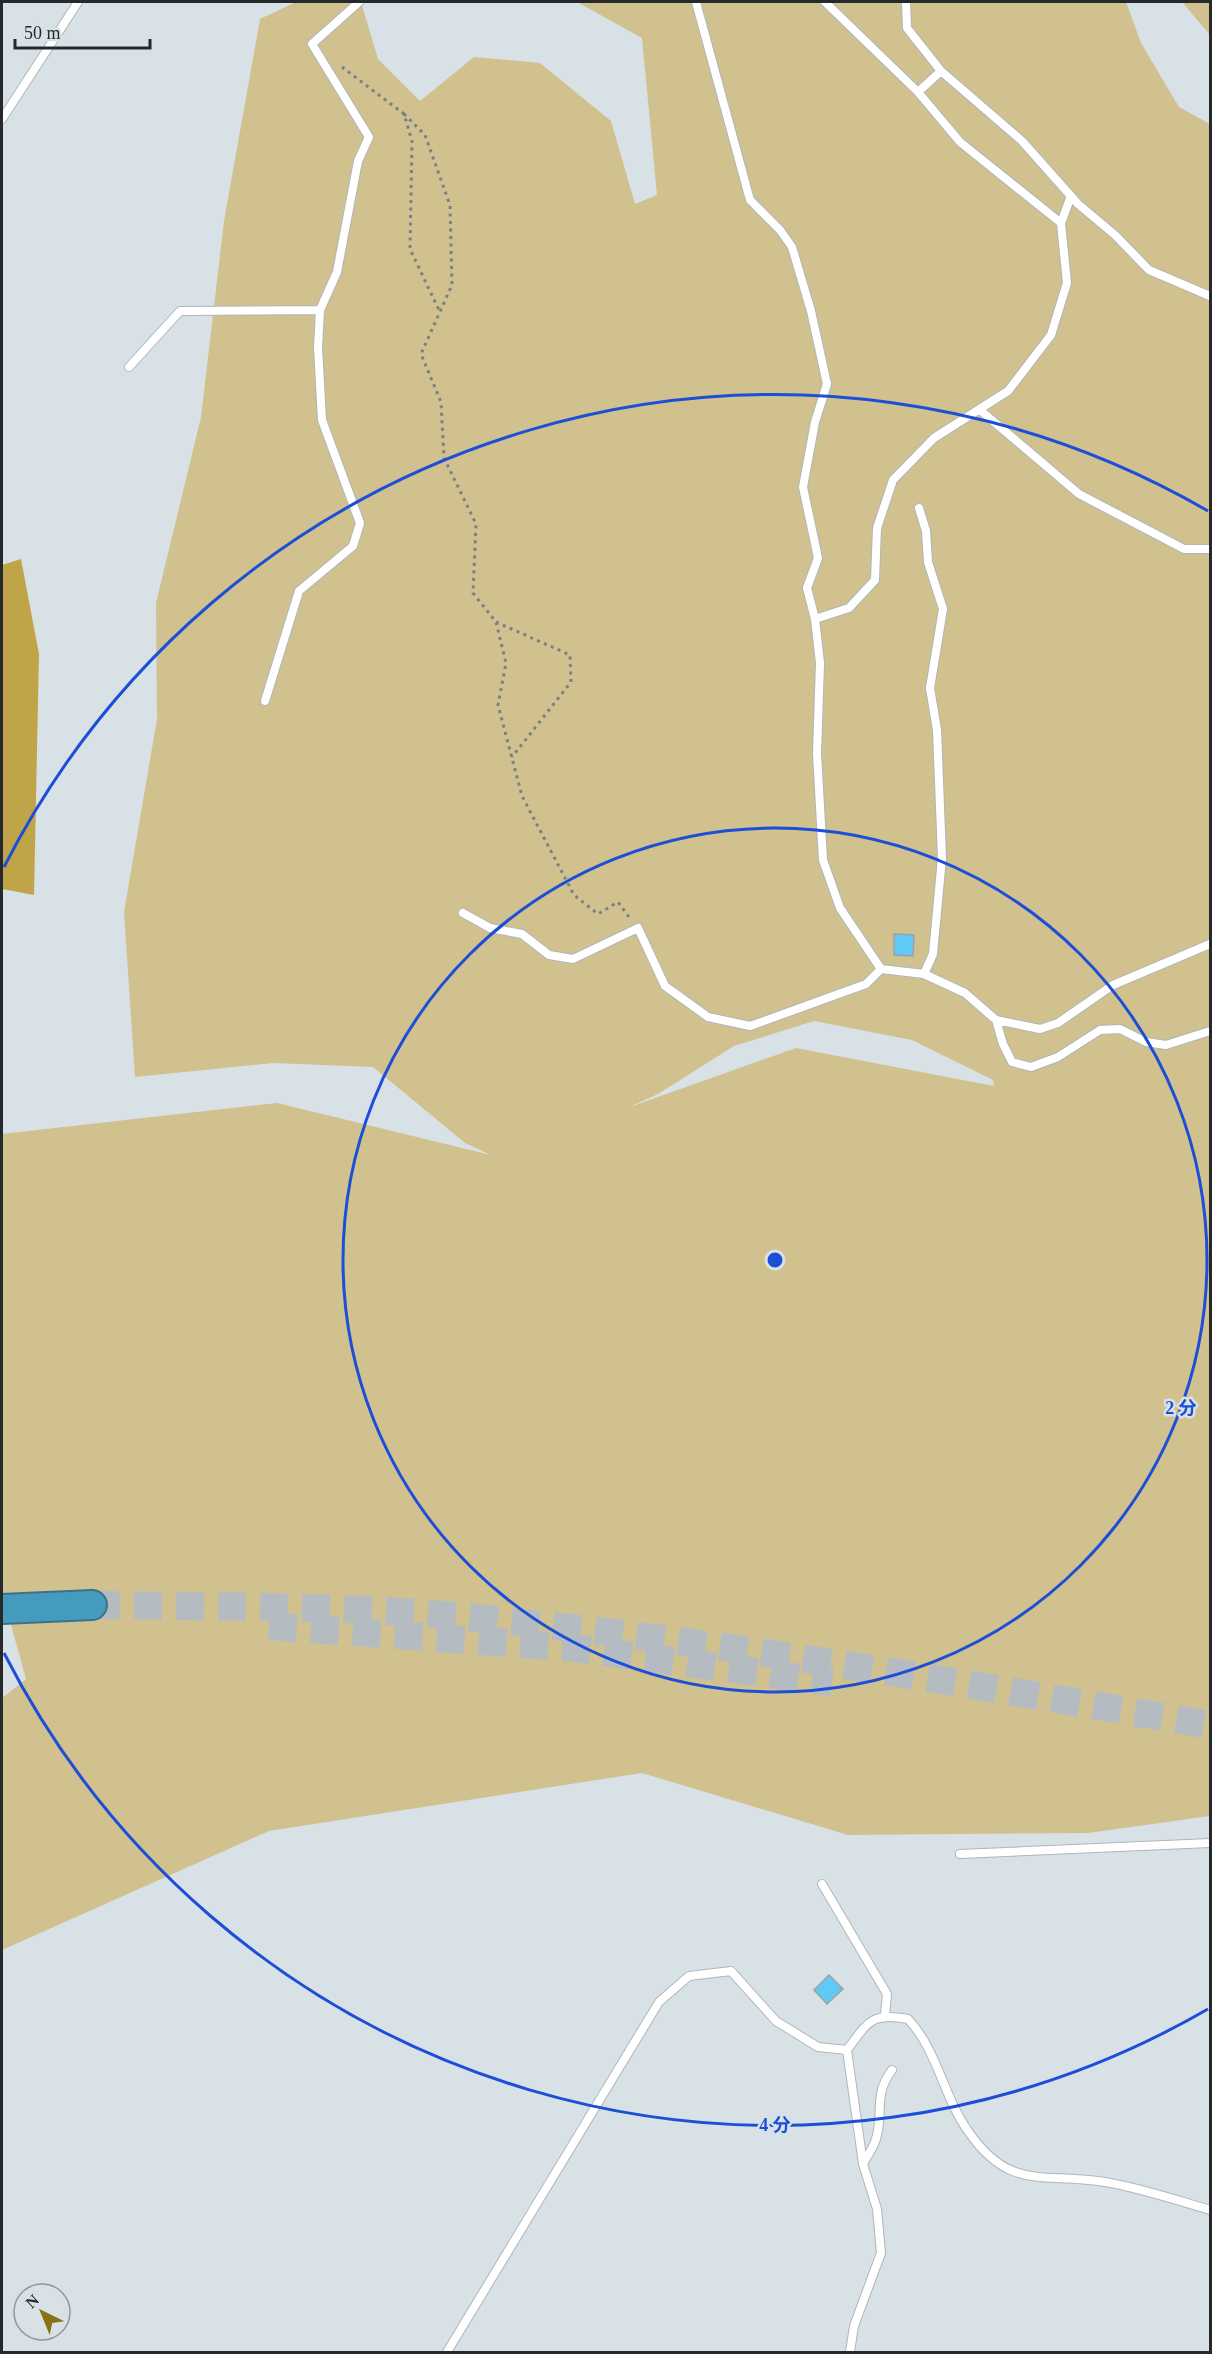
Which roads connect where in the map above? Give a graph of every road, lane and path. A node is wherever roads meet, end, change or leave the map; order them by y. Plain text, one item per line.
1 (78, 2) edge
2 (358, 2) edge
3 (696, 2) edge
4 (825, 2) edge
5 (906, 2) edge
6 (339, 65) dead end
7 (941, 71) junction
8 (918, 92) junction
9 (404, 114) junction
10 (2, 119) edge
11 (1071, 196) junction
12 (1061, 224) junction
13 (1210, 296) edge
14 (320, 310) junction
15 (440, 310) junction
16 (129, 367) dead end
17 (980, 410) junction
18 (919, 508) dead end
19 (1210, 549) edge
20 (815, 619) junction
21 (496, 622) junction
22 (265, 701) dead end
23 (512, 758) junction
24 (463, 913) dead end
25 (638, 928) junction
26 (1210, 944) edge
27 (881, 969) junction
28 (924, 974) junction
29 (996, 1020) junction
30 (1210, 1031) edge
31 (2, 1610) edge
32 (2, 1624) edge
33 (1210, 1843) edge
34 (960, 1854) dead end
35 (822, 1884) dead end
36 (885, 2015) junction
37 (847, 2050) junction
38 (892, 2070) dead end
39 (863, 2164) junction
40 (1210, 2210) edge
41 (447, 2352) edge
42 (850, 2352) edge

1 - 10 lane
2 - 14 lane
3 - 20 lane
4 - 8 lane
5 - 7 lane
6 - 9 path
7 - 8 lane
7 - 11 lane
8 - 12 lane
9 - 15 path
9 - 15 path
11 - 12 lane
11 - 13 lane
12 - 17 lane
14 - 16 lane
14 - 22 lane
15 - 21 path
17 - 19 lane
17 - 20 lane
18 - 28 lane
20 - 27 lane
21 - 23 path
21 - 23 path
23 - 25 path
24 - 25 lane
25 - 27 lane
26 - 29 lane
27 - 28 lane
28 - 29 lane
29 - 30 lane
31 - 32 highway
33 - 34 lane
35 - 36 lane
36 - 37 lane
36 - 40 lane
37 - 39 lane
37 - 41 lane
38 - 39 lane
39 - 42 lane

